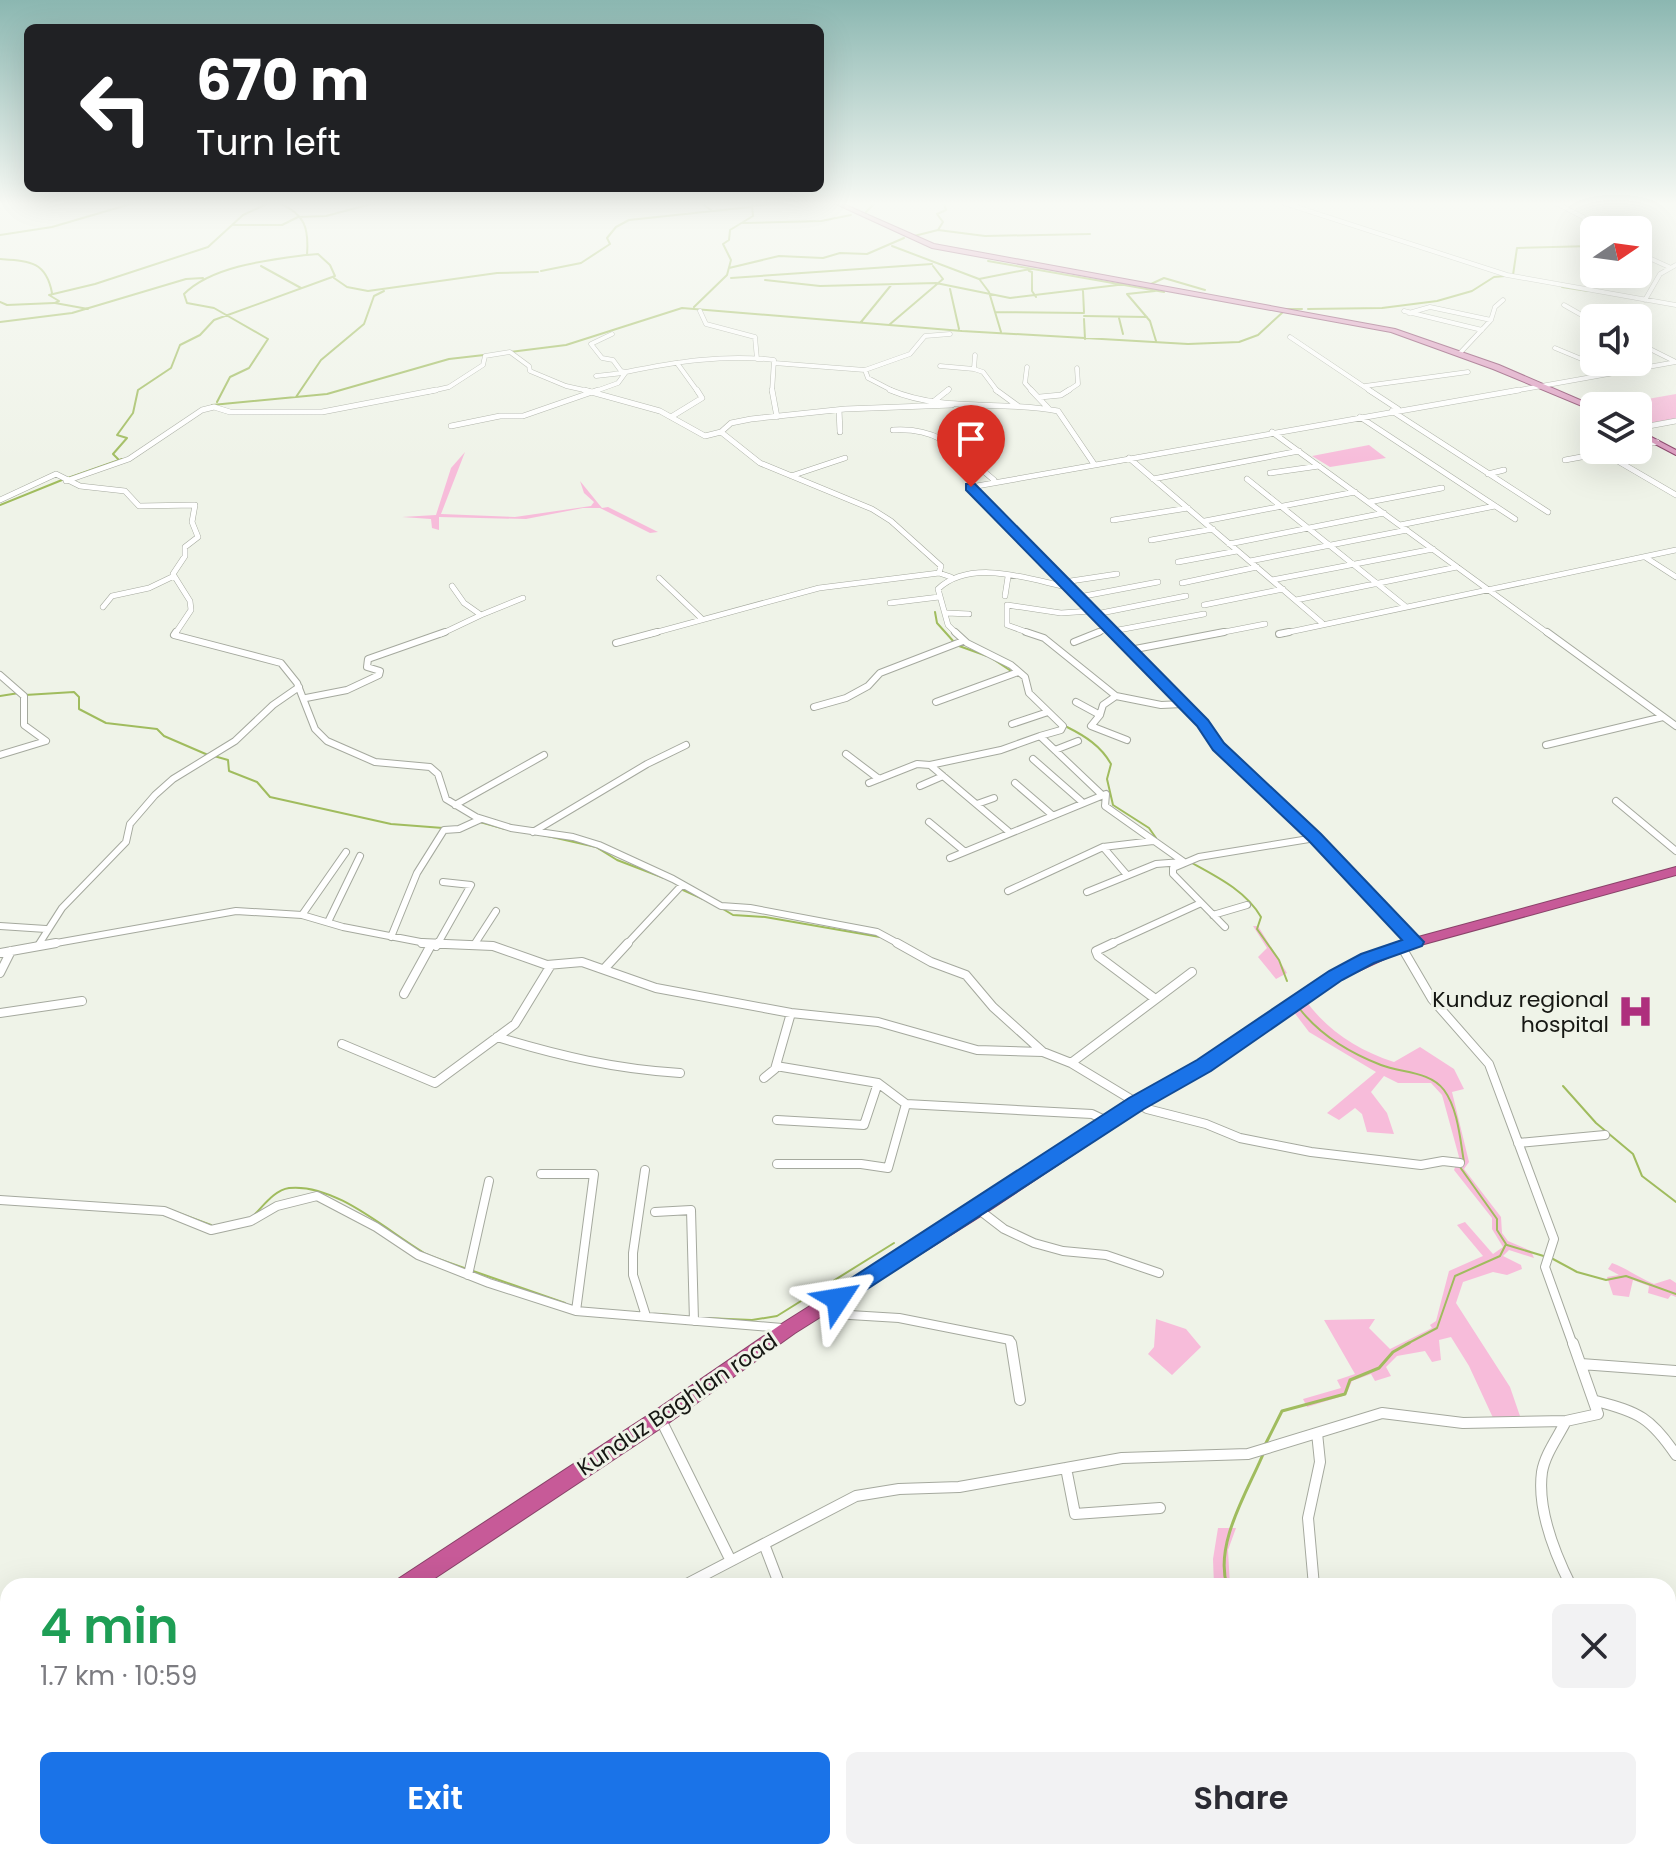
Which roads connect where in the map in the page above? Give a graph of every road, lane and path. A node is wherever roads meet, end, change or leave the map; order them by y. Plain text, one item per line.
1 (1175, 290) edge
2 (1588, 290) edge
3 (1647, 290) edge
4 (1503, 300) dead end
5 (1645, 300) junction
6 (1564, 305) dead end
7 (1676, 305) edge
8 (700, 311) dead end
9 (1580, 314) edge
10 (1491, 320) junction
11 (1482, 330) junction
12 (612, 334) dead end
13 (950, 334) dead end
14 (1290, 337) dead end
15 (1555, 348) dead end
16 (1652, 350) edge
17 (1460, 353) junction
18 (975, 355) dead end
19 (1580, 358) edge
20 (757, 359) junction
21 (677, 363) junction
22 (774, 363) junction
23 (1652, 365) edge
24 (940, 366) dead end
25 (1027, 367) dead end
26 (1077, 368) dead end
27 (974, 369) junction
28 (865, 370) junction
29 (626, 372) junction
30 (1468, 372) dead end
31 (596, 376) dead end
32 (1586, 376) edge
33 (1540, 385) junction
34 (1365, 386) junction
35 (949, 389) dead end
36 (596, 392) junction
37 (1040, 397) junction
38 (933, 402) junction
39 (1580, 403) edge
40 (952, 405) junction
41 (1019, 408) junction
42 (1049, 409) junction
43 (839, 410) junction
44 (1395, 410) junction
45 (1359, 416) junction
46 (671, 417) junction
47 (777, 417) junction
48 (1676, 421) edge
49 (451, 426) dead end
50 (1652, 427) edge
51 (893, 430) dead end
52 (721, 432) junction
53 (840, 432) dead end
54 (1272, 432) junction
55 (1652, 439) edge
56 (1657, 442) junction
57 (1652, 443) edge
58 (1299, 451) junction
59 (1676, 453) edge
60 (1580, 457) edge
61 (845, 458) dead end
62 (1129, 458) junction
63 (1565, 460) dead end
64 (1094, 464) junction
65 (1623, 464) edge
66 (1319, 466) junction
67 (1504, 470) dead end
68 (1270, 473) dead end
69 (1488, 474) junction
70 (791, 476) junction
71 (1153, 479) junction
72 (1247, 479) dead end
73 (994, 480) junction
74 (66, 481) junction
75 (1442, 488) dead end
76 (1355, 492) junction
77 (1676, 495) edge
78 (0, 500) edge
79 (1369, 502) junction
80 (1280, 506) junction
81 (1495, 506) junction
82 (1188, 508) junction
83 (1548, 512) dead end
84 (1384, 513) junction
85 (1515, 519) dead end
86 (1113, 520) dead end
87 (1205, 521) junction
88 (1400, 525) junction
89 (1308, 528) junction
90 (1213, 529) junction
91 (1407, 530) junction
92 (1151, 540) dead end
93 (1229, 544) junction
94 (1330, 546) junction
95 (1433, 549) junction
96 (1676, 550) edge
97 (1237, 551) junction
98 (1645, 557) junction
99 (1250, 561) junction
100 (1178, 562) dead end
101 (1353, 564) junction
102 (1257, 567) junction
103 (1457, 567) junction
104 (939, 573) junction
105 (1117, 574) dead end
106 (174, 576) junction
107 (1008, 577) junction
108 (1676, 577) edge
109 (659, 578) dead end
110 (949, 579) junction
111 (1272, 580) junction
112 (1158, 582) dead end
113 (1182, 583) dead end
114 (1377, 583) junction
115 (1067, 585) junction
116 (452, 586) dead end
117 (110, 589) dead end
118 (1283, 589) junction
119 (1489, 590) junction
120 (119, 593) junction
121 (1005, 596) dead end
122 (1186, 596) dead end
123 (939, 597) junction
124 (1079, 597) junction
125 (523, 598) dead end
126 (1296, 600) junction
127 (890, 603) dead end
128 (1204, 605) dead end
129 (1405, 606) junction
130 (103, 607) dead end
131 (1094, 612) junction
132 (947, 613) junction
133 (969, 614) dead end
134 (1204, 614) dead end
135 (481, 615) junction
136 (701, 618) junction
137 (1322, 623) junction
138 (1265, 624) dead end
139 (1111, 630) junction
140 (1279, 634) dead end
141 (963, 641) junction
142 (1074, 642) dead end
143 (616, 643) dead end
144 (1130, 650) junction
145 (1018, 672) junction
146 (0, 675) edge
147 (299, 687) junction
148 (1116, 696) junction
149 (306, 698) junction
150 (936, 702) dead end
151 (1076, 702) dead end
152 (1183, 704) junction
153 (814, 707) dead end
154 (1048, 712) junction
155 (1100, 715) junction
156 (1663, 717) junction
157 (1012, 724) dead end
158 (1676, 726) edge
159 (1040, 736) junction
160 (1127, 740) dead end
161 (1078, 741) dead end
162 (686, 745) dead end
163 (1546, 745) dead end
164 (1055, 750) junction
165 (846, 754) dead end
166 (0, 755) edge
167 (544, 755) dead end
168 (1033, 759) dead end
169 (930, 765) junction
170 (943, 776) junction
171 (879, 779) junction
172 (869, 783) dead end
173 (1015, 783) dead end
174 (920, 786) dead end
175 (1101, 794) junction
176 (994, 798) dead end
177 (1081, 801) junction
178 (1616, 801) dead end
179 (977, 804) junction
180 (455, 805) junction
181 (1051, 814) junction
182 (481, 819) junction
183 (929, 822) dead end
184 (1008, 831) junction
185 (533, 832) junction
186 (1315, 838) junction
187 (1153, 841) junction
188 (1103, 847) junction
189 (964, 851) junction
190 (1676, 851) edge
191 (346, 852) dead end
192 (360, 856) dead end
193 (950, 858) dead end
194 (1184, 862) junction
195 (1676, 871) edge
196 (1127, 875) junction
197 (443, 882) dead end
198 (682, 885) junction
199 (1008, 891) dead end
200 (1087, 892) dead end
201 (1201, 903) junction
202 (1247, 905) dead end
203 (496, 911) dead end
204 (302, 915) junction
205 (1213, 915) junction
206 (328, 922) junction
207 (0, 926) edge
208 (1225, 927) dead end
209 (46, 929) junction
210 (391, 937) junction
211 (39, 944) junction
212 (1408, 944) junction
213 (474, 945) junction
214 (434, 946) junction
215 (11, 951) junction
216 (0, 953) edge
217 (551, 965) junction
218 (604, 969) junction
219 (1192, 972) dead end
220 (0, 973) edge
221 (404, 994) dead end
222 (1154, 998) junction
223 (82, 1001) dead end
224 (0, 1013) edge
225 (791, 1013) junction
226 (497, 1037) junction
227 (342, 1044) dead end
228 (1043, 1052) junction
229 (1071, 1063) junction
230 (776, 1066) junction
231 (680, 1073) dead end
232 (764, 1078) dead end
233 (878, 1083) junction
234 (906, 1104) junction
235 (1137, 1104) junction
236 (777, 1120) dead end
237 (1109, 1122) junction
238 (1605, 1135) dead end
239 (1518, 1143) junction
240 (1460, 1163) dead end
241 (777, 1164) dead end
242 (645, 1170) dead end
243 (541, 1174) dead end
244 (489, 1181) dead end
245 (0, 1200) edge
246 (978, 1209) junction
247 (655, 1212) dead end
248 (1159, 1273) dead end
249 (468, 1275) junction
250 (576, 1311) junction
251 (815, 1313) junction
252 (646, 1316) junction
253 (694, 1321) junction
254 (789, 1328) junction
255 (1581, 1364) junction
256 (1676, 1371) edge
257 (1020, 1400) dead end
258 (1596, 1401) junction
259 (660, 1418) junction
260 (1566, 1421) junction
261 (1317, 1433) junction
262 (1676, 1455) edge
263 (1066, 1468) junction
264 (1160, 1508) dead end
265 (764, 1544) junction
266 (731, 1561) junction
267 (417, 1578) edge
268 (698, 1578) edge
269 (777, 1578) edge
270 (1313, 1578) edge
271 (1567, 1578) edge

1 - 17 main road
2 - 5 street
3 - 5 street
4 - 10 street
5 - 7 street
6 - 9 street
8 - 20 street
10 - 11 street
10 - 11 street
11 - 17 street
12 - 29 street
13 - 28 street
14 - 34 street
15 - 19 street
16 - 23 street
17 - 33 main road
18 - 27 street
20 - 21 street
20 - 22 street
21 - 29 street
21 - 46 street
22 - 28 street
22 - 47 street
24 - 27 street
25 - 37 street
26 - 37 street
27 - 41 street
28 - 38 street
29 - 31 street
29 - 36 street
30 - 34 street
32 - 33 street
33 - 39 main road
33 - 44 street
34 - 44 street
35 - 38 street
36 - 46 street
36 - 49 street
36 - 74 street
37 - 42 street
38 - 40 street
40 - 41 street
40 - 43 street
41 - 42 street
42 - 64 street
43 - 47 street
43 - 53 street
44 - 45 street
44 - 69 street
45 - 54 street
45 - 81 street
46 - 52 street
47 - 52 street
48 - 50 street
51 - 73 street
52 - 70 street
54 - 58 street
54 - 62 street
55 - 56 main road
56 - 57 street
56 - 59 main road
58 - 66 street
58 - 71 street
60 - 63 street
61 - 70 street
62 - 64 street
62 - 71 street
64 - 73 street
65 - 77 street
66 - 68 street
66 - 76 street
67 - 69 street
69 - 83 street
70 - 104 street
71 - 82 street
72 - 80 street
73 - 115 street
74 - 78 street
74 - 106 street
75 - 79 street
76 - 79 street
76 - 80 street
79 - 84 street
80 - 87 street
80 - 89 street
81 - 85 street
81 - 88 street
82 - 86 street
82 - 87 street
84 - 88 street
84 - 89 street
87 - 90 street
88 - 91 street
89 - 93 street
89 - 94 street
90 - 92 street
90 - 93 street
91 - 94 street
91 - 95 street
93 - 97 street
94 - 99 street
94 - 101 street
95 - 101 street
95 - 103 street
96 - 98 street
97 - 99 street
97 - 100 street
98 - 108 street
98 - 119 street
99 - 102 street
101 - 111 street
101 - 114 street
102 - 111 street
102 - 113 street
103 - 114 street
103 - 119 street
104 - 110 street
104 - 136 street
105 - 115 street
106 - 120 street
106 - 147 street
107 - 110 street
107 - 115 street
107 - 121 street
109 - 136 street
110 - 123 street
111 - 118 street
112 - 124 street
114 - 126 street
114 - 129 street
115 - 124 street
116 - 135 street
117 - 120 street
118 - 126 street
118 - 128 street
119 - 129 street
119 - 156 street
120 - 130 street
122 - 131 street
123 - 127 street
123 - 132 street
124 - 131 street
125 - 135 street
126 - 137 street
129 - 137 street
131 - 139 street
131 - 148 street
132 - 133 street
132 - 141 street
134 - 139 street
135 - 149 street
136 - 143 street
137 - 140 street
138 - 144 street
139 - 142 street
139 - 144 street
141 - 145 street
141 - 153 street
144 - 152 street
145 - 150 street
145 - 154 street
146 - 166 street
147 - 149 street
147 - 209 street
148 - 152 street
148 - 155 street
149 - 180 street
151 - 155 street
152 - 186 street
154 - 157 street
154 - 159 street
155 - 160 street
156 - 158 street
156 - 163 street
159 - 164 street
159 - 169 street
161 - 164 street
162 - 185 street
164 - 175 street
165 - 171 street
167 - 180 street
168 - 177 street
169 - 170 street
169 - 171 street
170 - 174 street
170 - 179 street
171 - 172 street
173 - 181 street
175 - 177 street
175 - 187 street
176 - 179 street
177 - 181 street
178 - 190 street
179 - 184 street
180 - 182 street
181 - 184 street
182 - 185 street
182 - 210 street
183 - 189 street
184 - 189 street
185 - 198 street
186 - 194 street
186 - 212 street
187 - 188 street
187 - 194 street
188 - 196 street
188 - 199 street
189 - 193 street
191 - 204 street
192 - 206 street
194 - 196 street
194 - 201 street
195 - 212 highway, Kunduz Baghlan road
196 - 200 street
197 - 214 street
198 - 218 street
198 - 228 street
201 - 205 street
201 - 222 street
202 - 205 street
203 - 213 street
204 - 206 street
204 - 211 street
205 - 208 street
206 - 210 street
207 - 209 street
209 - 211 street
210 - 214 street
211 - 215 street
212 - 235 highway, Kunduz Baghlan road
212 - 239 street
213 - 214 street
213 - 217 street
214 - 221 street
215 - 216 street
215 - 220 street
217 - 218 street
217 - 226 street
218 - 225 street
219 - 222 street
222 - 229 street
223 - 224 street
225 - 228 street
225 - 230 street
226 - 227 street
226 - 231 street
228 - 229 street
229 - 235 street
230 - 232 street
230 - 233 street
233 - 234 street
233 - 236 street
234 - 237 street
234 - 241 street
235 - 237 highway, Kunduz Baghlan road
235 - 240 street
237 - 246 highway, Kunduz Baghlan road
238 - 239 street
239 - 255 street
242 - 252 street
243 - 250 street
244 - 249 street
245 - 249 street
246 - 248 street
246 - 251 highway, Kunduz Baghlan road
247 - 253 street
249 - 250 street
250 - 252 street
251 - 254 highway, Kunduz Baghlan road
251 - 257 street
252 - 253 street
253 - 254 street
254 - 259 highway, Kunduz Baghlan road
255 - 256 street
255 - 258 street
258 - 260 street
258 - 262 street
259 - 266 street
259 - 267 highway, Kunduz Baghlan road
260 - 261 street
260 - 271 street
261 - 263 street
261 - 270 street
263 - 264 street
263 - 265 street
265 - 266 street
265 - 269 street
266 - 268 street

